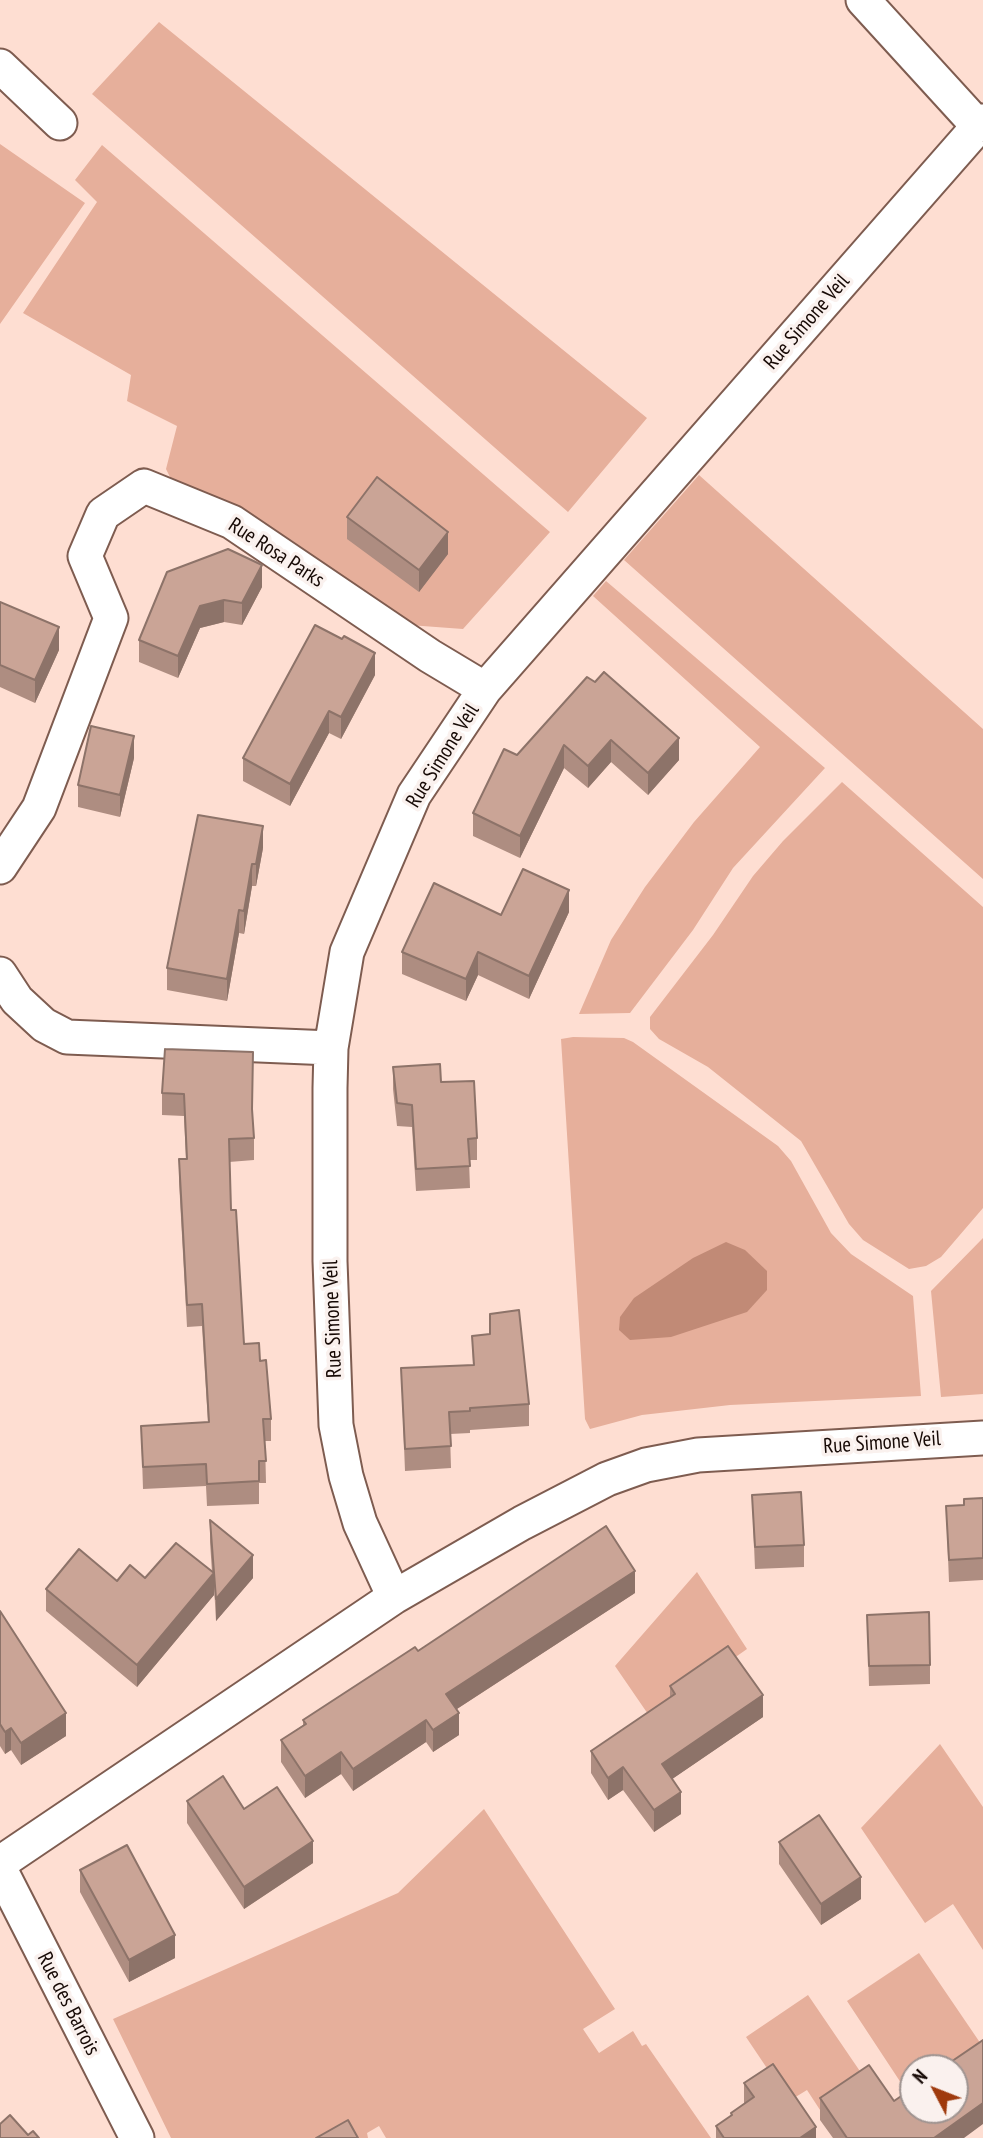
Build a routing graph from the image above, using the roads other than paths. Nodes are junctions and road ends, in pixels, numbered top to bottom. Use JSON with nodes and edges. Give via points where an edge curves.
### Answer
{"nodes":[{"id":1,"x":863,"y":0,"type":"edge"},
{"id":2,"x":0,"y":66,"type":"edge"},
{"id":3,"x":60,"y":124,"type":"dead end"},
{"id":4,"x":981,"y":124,"type":"edge"},
{"id":5,"x":485,"y":690,"type":"junction"},
{"id":6,"x":0,"y":867,"type":"edge"},
{"id":7,"x":0,"y":974,"type":"edge"},
{"id":8,"x":331,"y":1048,"type":"junction"},
{"id":9,"x":983,"y":1437,"type":"edge"},
{"id":10,"x":394,"y":1597,"type":"junction"},
{"id":11,"x":0,"y":1863,"type":"edge"},
{"id":12,"x":0,"y":1869,"type":"edge"},
{"id":13,"x":137,"y":2138,"type":"edge"}],
"edges":[{"from":1,"to":4,"type":"street"},
{"from":2,"to":3,"type":"street"},
{"from":4,"to":5,"type":"street","name":"Rue Simone Veil"},
{"from":5,"to":6,"type":"street","name":"Rue Rosa Parks","via":[[232,522],[144,486],[103,514],[85,556],[111,618],[39,808]]},
{"from":5,"to":8,"type":"street","name":"Rue Simone Veil","via":[[414,794],[347,952]]},
{"from":7,"to":8,"type":"street","via":[[17,1000],[44,1025],[67,1037]]},
{"from":8,"to":10,"type":"street","name":"Rue Simone Veil","via":[[330,1261],[336,1425],[360,1523]]},
{"from":9,"to":10,"type":"street","name":"Rue Simone Veil","via":[[698,1455],[646,1465],[607,1479],[522,1522]]},
{"from":10,"to":11,"type":"street","name":"Rue Simone Veil"},
{"from":12,"to":13,"type":"street","name":"Rue des Barrois"}]}
